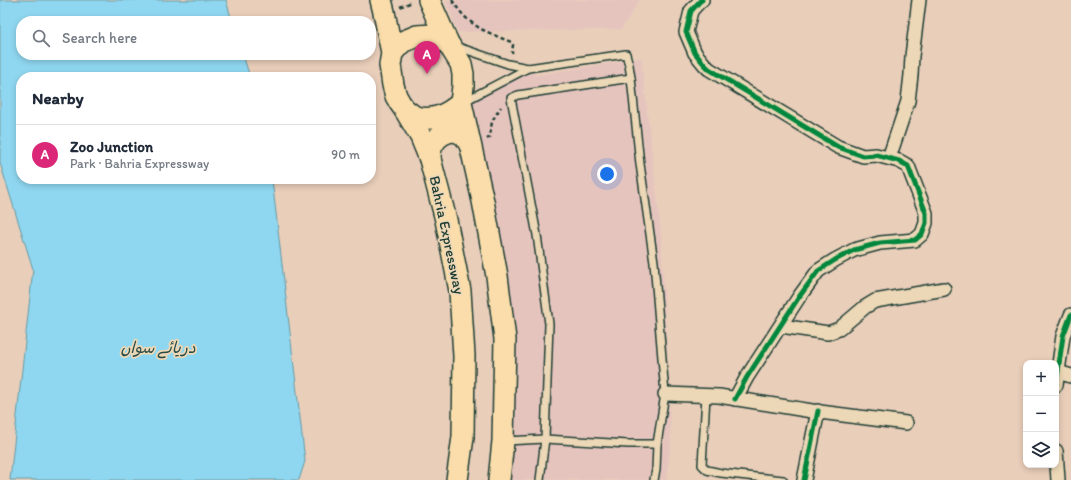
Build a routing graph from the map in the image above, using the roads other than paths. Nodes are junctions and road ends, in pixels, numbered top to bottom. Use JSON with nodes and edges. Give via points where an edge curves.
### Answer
{"nodes":[{"id":1,"x":381,"y":0,"type":"edge"},
{"id":2,"x":429,"y":0,"type":"edge"},
{"id":3,"x":702,"y":0,"type":"edge"},
{"id":4,"x":919,"y":0,"type":"edge"},
{"id":5,"x":448,"y":43,"type":"junction"},
{"id":6,"x":392,"y":53,"type":"junction"},
{"id":7,"x":528,"y":68,"type":"junction"},
{"id":8,"x":631,"y":78,"type":"junction"},
{"id":9,"x":461,"y":103,"type":"junction"},
{"id":10,"x":405,"y":110,"type":"junction"},
{"id":11,"x":470,"y":145,"type":"junction"},
{"id":12,"x":889,"y":158,"type":"junction"},
{"id":13,"x":430,"y":159,"type":"junction"},
{"id":14,"x":944,"y":289,"type":"dead end"},
{"id":15,"x":1071,"y":316,"type":"edge"},
{"id":16,"x":781,"y":326,"type":"junction"},
{"id":17,"x":1059,"y":365,"type":"edge"},
{"id":18,"x":1071,"y":376,"type":"edge"},
{"id":19,"x":1059,"y":379,"type":"edge"},
{"id":20,"x":665,"y":394,"type":"junction"},
{"id":21,"x":706,"y":396,"type":"junction"},
{"id":22,"x":735,"y":398,"type":"junction"},
{"id":23,"x":818,"y":411,"type":"junction"},
{"id":24,"x":906,"y":423,"type":"dead end"},
{"id":25,"x":545,"y":440,"type":"junction"},
{"id":26,"x":503,"y":441,"type":"junction"},
{"id":27,"x":657,"y":444,"type":"junction"},
{"id":28,"x":1057,"y":468,"type":"edge"},
{"id":29,"x":457,"y":480,"type":"edge"},
{"id":30,"x":499,"y":480,"type":"edge"},
{"id":31,"x":540,"y":480,"type":"edge"},
{"id":32,"x":654,"y":480,"type":"edge"},
{"id":33,"x":783,"y":480,"type":"edge"},
{"id":34,"x":804,"y":480,"type":"edge"},
{"id":35,"x":1058,"y":480,"type":"edge"}],
"edges":[{"from":1,"to":6,"type":"main road","name":"Bahria Expressway"},
{"from":2,"to":5,"type":"main road"},
{"from":3,"to":12,"type":"street","via":[[691,11],[686,32],[695,53],[709,69],[838,147],[863,156]]},
{"from":4,"to":12,"type":"street","via":[[908,101]]},
{"from":5,"to":6,"type":"main road","via":[[432,36],[417,36],[402,42]]},
{"from":5,"to":7,"type":"lane","via":[[508,64]]},
{"from":5,"to":9,"type":"main road","via":[[461,64]]},
{"from":6,"to":10,"type":"main road","name":"Bahria Expressway","via":[[390,65],[393,85],[396,96]]},
{"from":7,"to":8,"type":"lane","via":[[626,54]]},
{"from":7,"to":9,"type":"lane"},
{"from":8,"to":20,"type":"lane","via":[[654,262]]},
{"from":8,"to":25,"type":"lane","via":[[511,98],[537,235],[549,324]]},
{"from":9,"to":10,"type":"main road","via":[[440,117],[415,117]]},
{"from":9,"to":11,"type":"main road"},
{"from":10,"to":13,"type":"main road","name":"Bahria Expressway"},
{"from":11,"to":13,"type":"main road","via":[[464,135],[458,132],[445,133],[433,145]]},
{"from":11,"to":26,"type":"main road","via":[[498,276],[505,339]]},
{"from":12,"to":16,"type":"street","via":[[908,166],[926,213],[926,224],[922,234],[916,240],[880,243],[854,250],[818,271]]},
{"from":13,"to":29,"type":"main road","name":"Bahria Expressway","via":[[446,220],[460,291],[464,356],[463,437]]},
{"from":14,"to":16,"type":"street","via":[[875,301],[839,329],[828,333]]},
{"from":15,"to":17,"type":"street","via":[[1063,336]]},
{"from":16,"to":22,"type":"street"},
{"from":18,"to":19,"type":"street"},
{"from":20,"to":21,"type":"street"},
{"from":20,"to":27,"type":"lane"},
{"from":21,"to":22,"type":"street"},
{"from":21,"to":33,"type":"lane","via":[[702,465],[707,470],[721,473]]},
{"from":22,"to":23,"type":"street"},
{"from":23,"to":24,"type":"street"},
{"from":23,"to":34,"type":"street"},
{"from":25,"to":26,"type":"lane"},
{"from":25,"to":27,"type":"lane"},
{"from":25,"to":31,"type":"lane"},
{"from":26,"to":30,"type":"main road"},
{"from":27,"to":32,"type":"lane"},
{"from":28,"to":35,"type":"street"}]}
